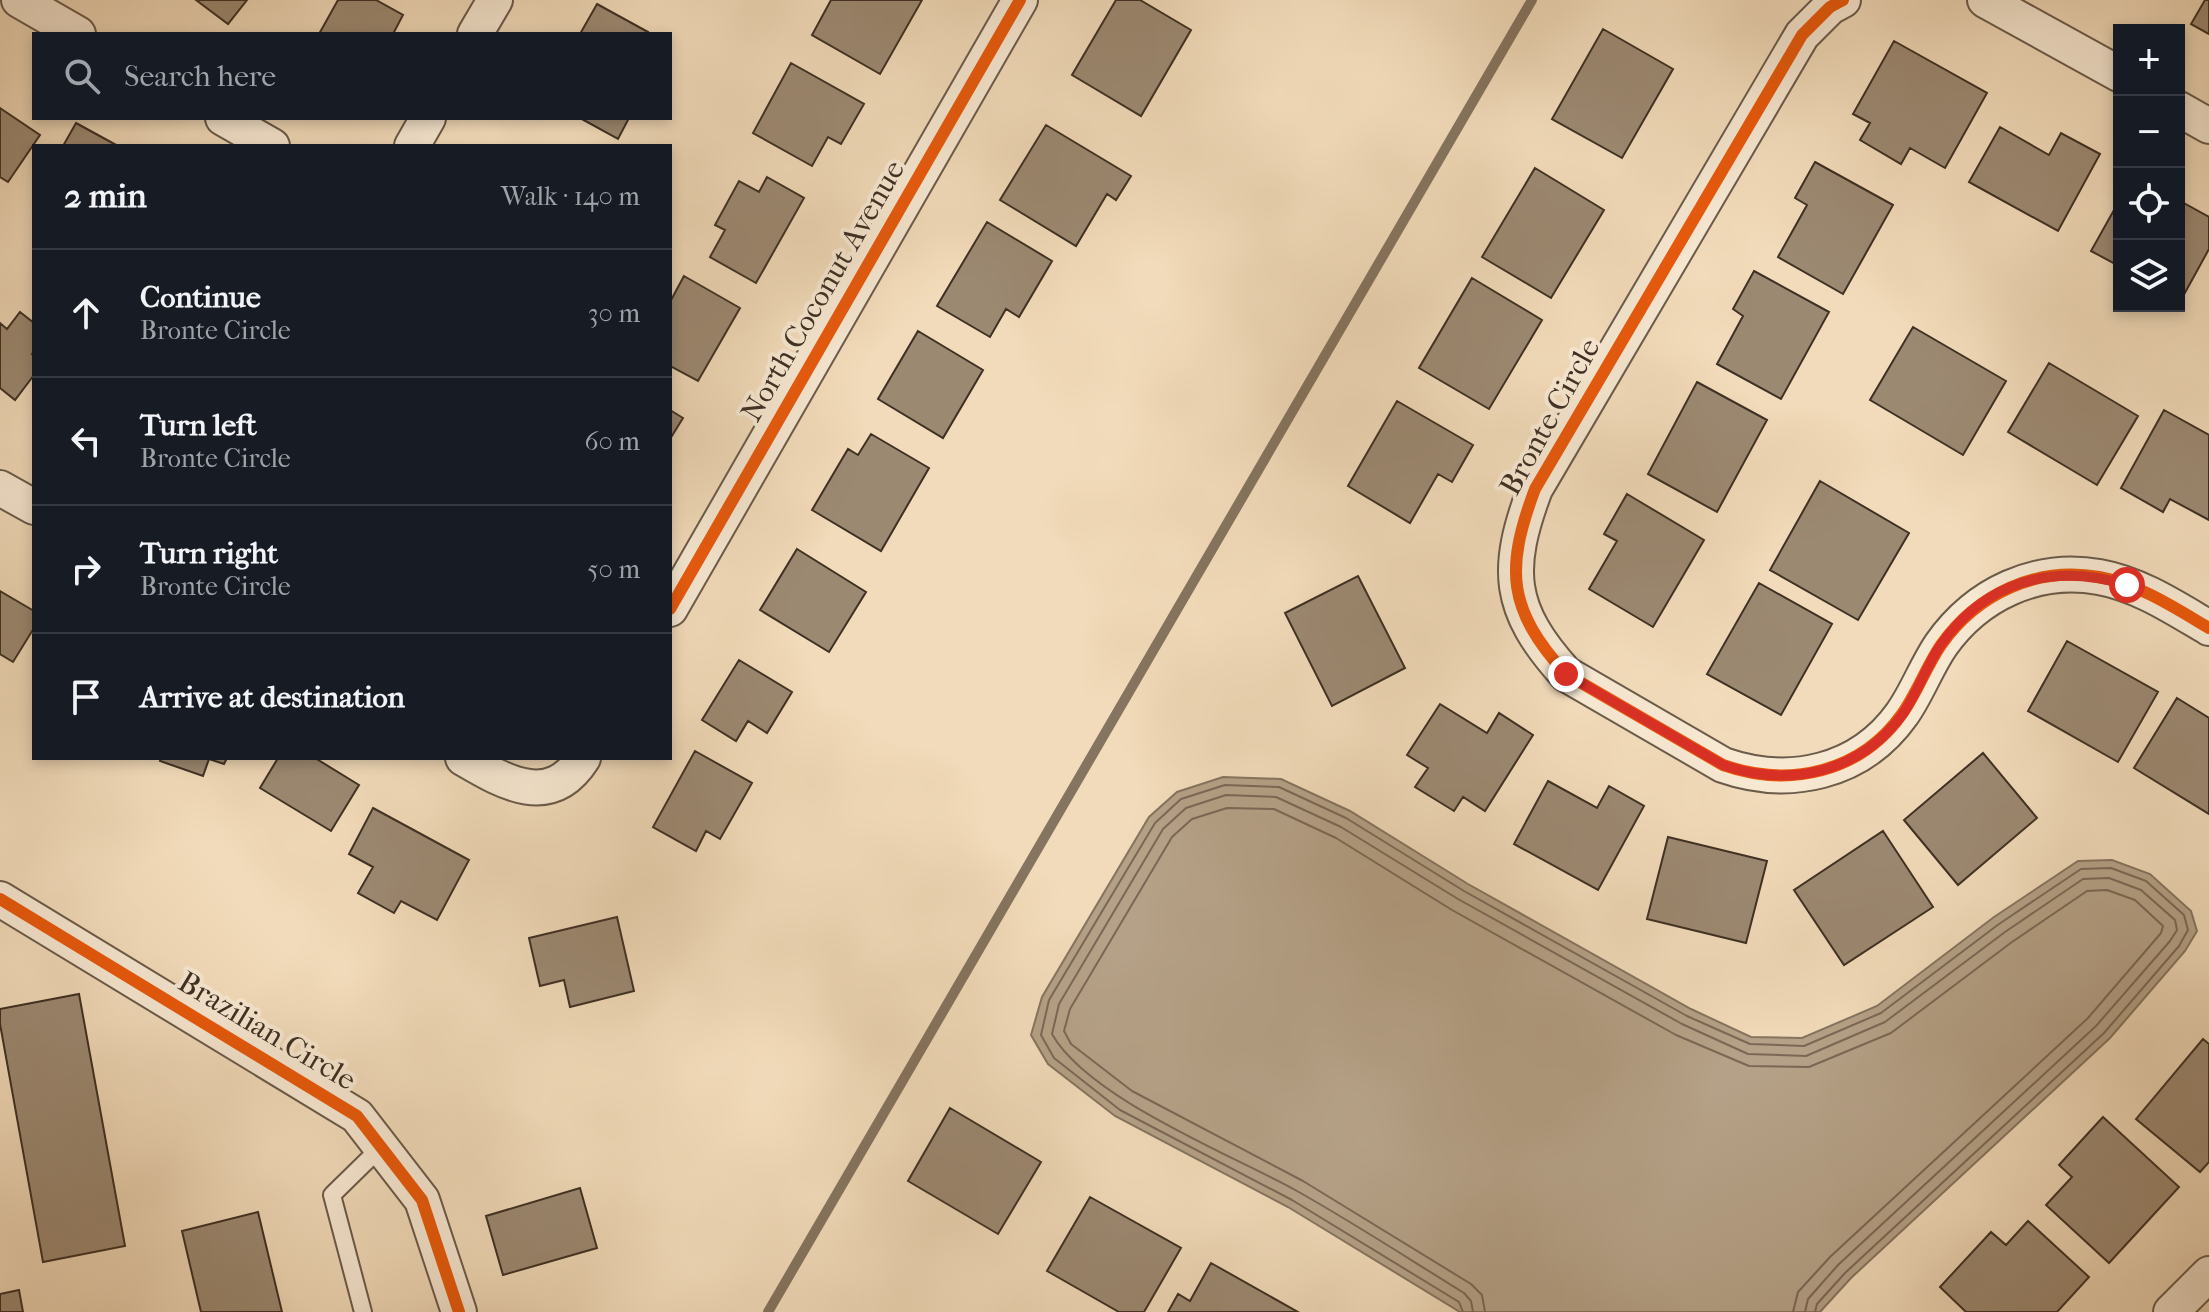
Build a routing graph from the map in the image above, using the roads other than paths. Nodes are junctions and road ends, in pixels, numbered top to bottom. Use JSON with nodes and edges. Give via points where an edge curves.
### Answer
{"nodes":[{"id":1,"x":19,"y":0,"type":"edge"},
{"id":2,"x":495,"y":0,"type":"edge"},
{"id":3,"x":1020,"y":0,"type":"edge"},
{"id":4,"x":1843,"y":0,"type":"edge"},
{"id":5,"x":1985,"y":0,"type":"edge"},
{"id":6,"x":75,"y":32,"type":"edge"},
{"id":7,"x":476,"y":32,"type":"edge"},
{"id":8,"x":2113,"y":71,"type":"edge"},
{"id":9,"x":2185,"y":112,"type":"edge"},
{"id":10,"x":226,"y":120,"type":"edge"},
{"id":11,"x":427,"y":120,"type":"edge"},
{"id":12,"x":2209,"y":126,"type":"edge"},
{"id":13,"x":268,"y":144,"type":"edge"},
{"id":14,"x":413,"y":144,"type":"edge"},
{"id":15,"x":0,"y":488,"type":"edge"},
{"id":16,"x":32,"y":506,"type":"edge"},
{"id":17,"x":672,"y":606,"type":"edge"},
{"id":18,"x":2209,"y":628,"type":"edge"},
{"id":19,"x":466,"y":760,"type":"edge"},
{"id":20,"x":582,"y":760,"type":"edge"},
{"id":21,"x":0,"y":899,"type":"edge"},
{"id":22,"x":381,"y":1147,"type":"junction"},
{"id":23,"x":2209,"y":1274,"type":"edge"},
{"id":24,"x":363,"y":1312,"type":"edge"},
{"id":25,"x":459,"y":1312,"type":"edge"},
{"id":26,"x":2171,"y":1312,"type":"edge"}],
"edges":[{"from":1,"to":6,"type":"street"},
{"from":2,"to":7,"type":"street"},
{"from":3,"to":17,"type":"street","name":"North Coconut Avenue"},
{"from":4,"to":18,"type":"street","name":"Bronte Circle","via":[[1802,35],[1535,489],[1516,549],[1516,582],[1534,632],[1566,674],[1723,765],[1787,778],[1849,761],[1879,741],[1902,714],[1941,645],[1994,594],[2020,583],[2050,575],[2101,577],[2157,598]]},
{"from":5,"to":8,"type":"street"},
{"from":9,"to":12,"type":"street"},
{"from":10,"to":13,"type":"street"},
{"from":11,"to":14,"type":"street"},
{"from":15,"to":16,"type":"street"},
{"from":19,"to":20,"type":"street","via":[[493,776],[538,788],[555,784]]},
{"from":21,"to":22,"type":"street","name":"Brazilian Circle","via":[[357,1116]]},
{"from":22,"to":24,"type":"lane","via":[[332,1195]]},
{"from":22,"to":25,"type":"street","name":"Brazilian Circle","via":[[422,1200]]},
{"from":23,"to":26,"type":"street"}]}
